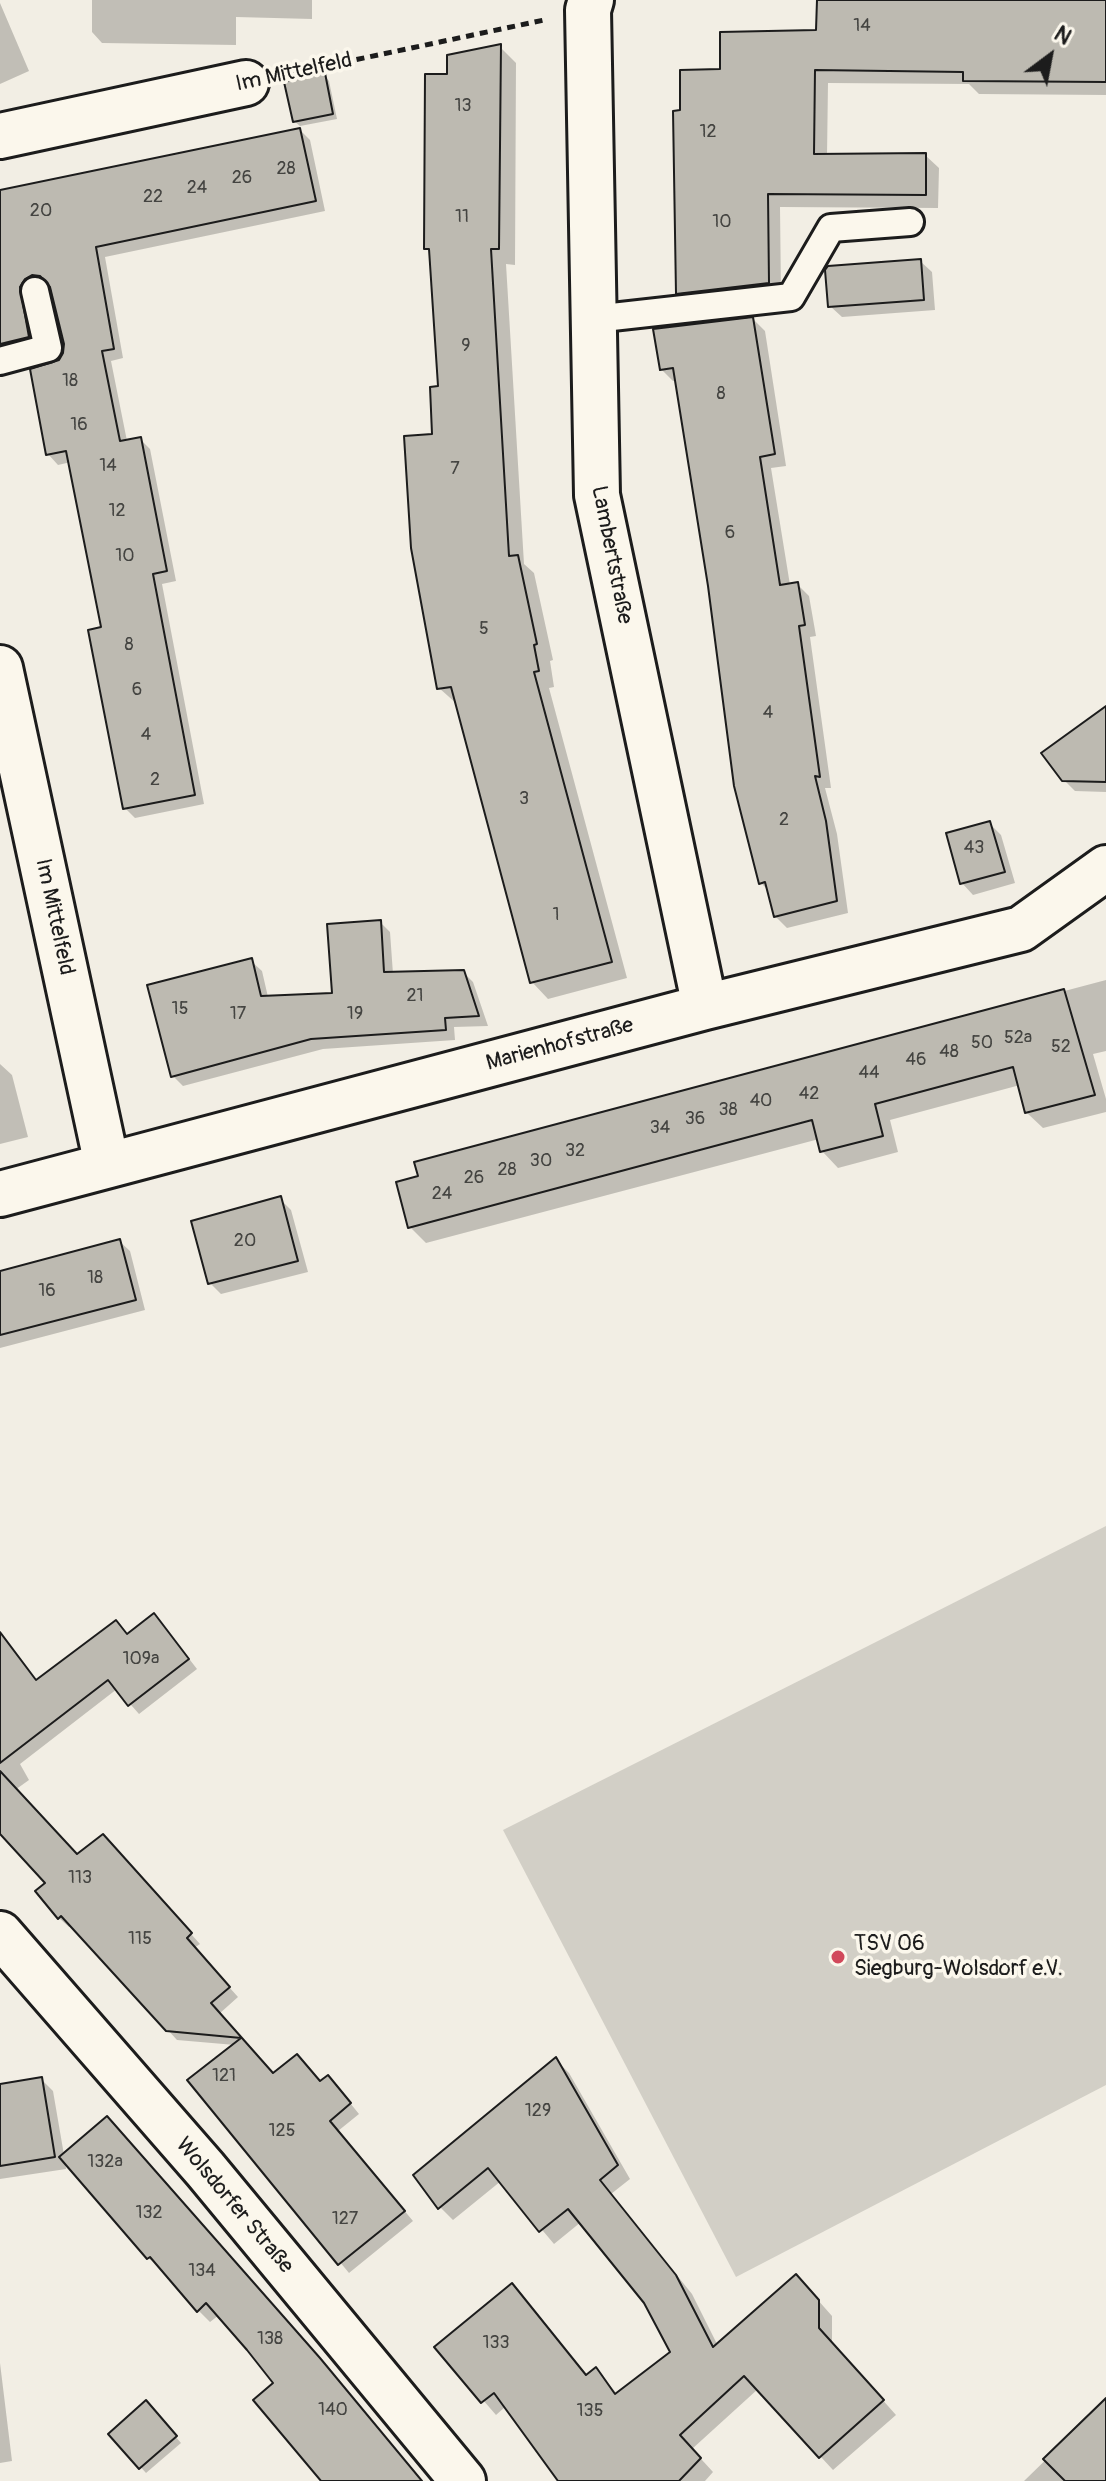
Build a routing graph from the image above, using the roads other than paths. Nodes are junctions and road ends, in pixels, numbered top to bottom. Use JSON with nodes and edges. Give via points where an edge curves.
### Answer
{"nodes":[{"id":1,"x":590,"y":5,"type":"edge"},
{"id":2,"x":246,"y":83,"type":"road end"},
{"id":3,"x":0,"y":136,"type":"edge"},
{"id":4,"x":910,"y":222,"type":"dead end"},
{"id":5,"x":35,"y":291,"type":"dead end"},
{"id":6,"x":594,"y":319,"type":"junction"},
{"id":7,"x":0,"y":361,"type":"edge"},
{"id":8,"x":0,"y":668,"type":"edge"},
{"id":9,"x":1106,"y":868,"type":"edge"},
{"id":10,"x":705,"y":1007,"type":"junction"},
{"id":11,"x":107,"y":1165,"type":"junction"},
{"id":12,"x":0,"y":1194,"type":"edge"},
{"id":13,"x":0,"y":1934,"type":"edge"},
{"id":14,"x":463,"y":2481,"type":"edge"}],
"edges":[{"from":1,"to":6,"type":"street","name":"Lambertstraße"},
{"from":2,"to":3,"type":"street","name":"Im Mittelfeld"},
{"from":4,"to":6,"type":"lane","via":[[831,228],[791,297]]},
{"from":5,"to":7,"type":"lane","via":[[48,348]]},
{"from":6,"to":10,"type":"street","name":"Lambertstraße","via":[[597,495]]},
{"from":8,"to":11,"type":"street","name":"Im Mittelfeld"},
{"from":9,"to":10,"type":"street","name":"Marienhofstraße","via":[[1021,929]]},
{"from":10,"to":11,"type":"street","name":"Marienhofstraße"},
{"from":11,"to":12,"type":"street","name":"Marienhofstraße"},
{"from":13,"to":14,"type":"street","name":"Wolsdorfer Straße","via":[[205,2169]]}]}
